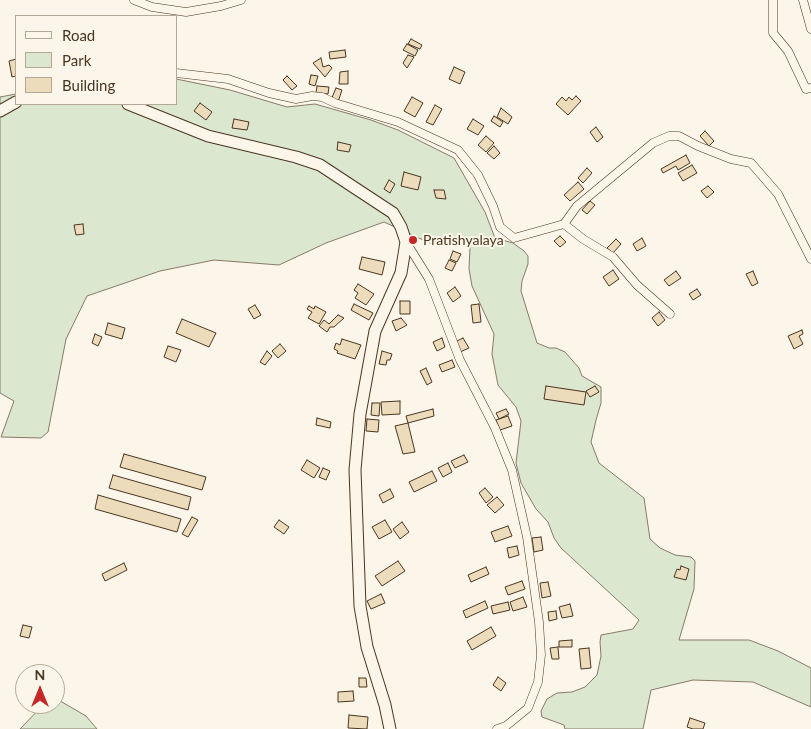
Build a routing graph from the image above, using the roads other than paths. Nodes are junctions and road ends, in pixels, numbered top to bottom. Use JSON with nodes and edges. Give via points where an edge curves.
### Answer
{"nodes":[{"id":1,"x":134,"y":0,"type":"edge"},
{"id":2,"x":242,"y":0,"type":"edge"},
{"id":3,"x":773,"y":0,"type":"edge"},
{"id":4,"x":803,"y":0,"type":"edge"},
{"id":5,"x":811,"y":29,"type":"edge"},
{"id":6,"x":178,"y":73,"type":"edge"},
{"id":7,"x":811,"y":88,"type":"edge"},
{"id":8,"x":15,"y":103,"type":"edge"},
{"id":9,"x":130,"y":105,"type":"edge"},
{"id":10,"x":0,"y":111,"type":"edge"},
{"id":11,"x":564,"y":224,"type":"junction"},
{"id":12,"x":406,"y":242,"type":"junction"},
{"id":13,"x":811,"y":259,"type":"edge"},
{"id":14,"x":670,"y":314,"type":"dead end"},
{"id":15,"x":390,"y":729,"type":"edge"},
{"id":16,"x":497,"y":729,"type":"edge"}],
"edges":[{"from":1,"to":2,"type":"street","via":[[152,7],[186,12]]},
{"from":3,"to":7,"type":"street","via":[[773,33],[788,51],[806,88]]},
{"from":4,"to":5,"type":"street"},
{"from":6,"to":11,"type":"street","via":[[228,80],[296,99],[322,97],[398,122],[458,150],[478,175],[500,227],[514,238]]},
{"from":8,"to":10,"type":"main road"},
{"from":9,"to":12,"type":"main road","via":[[208,136],[320,165],[393,214]]},
{"from":11,"to":13,"type":"street","via":[[577,206],[653,143],[669,136],[679,136],[731,159],[751,163],[778,194]]},
{"from":11,"to":14,"type":"street","via":[[613,258]]},
{"from":12,"to":15,"type":"main road","via":[[401,273],[375,331],[354,470],[360,606],[367,647],[386,705]]},
{"from":12,"to":16,"type":"street","via":[[428,279],[460,360],[495,428],[512,470],[527,538],[539,622],[541,655],[538,682],[528,708],[506,726]]}]}
